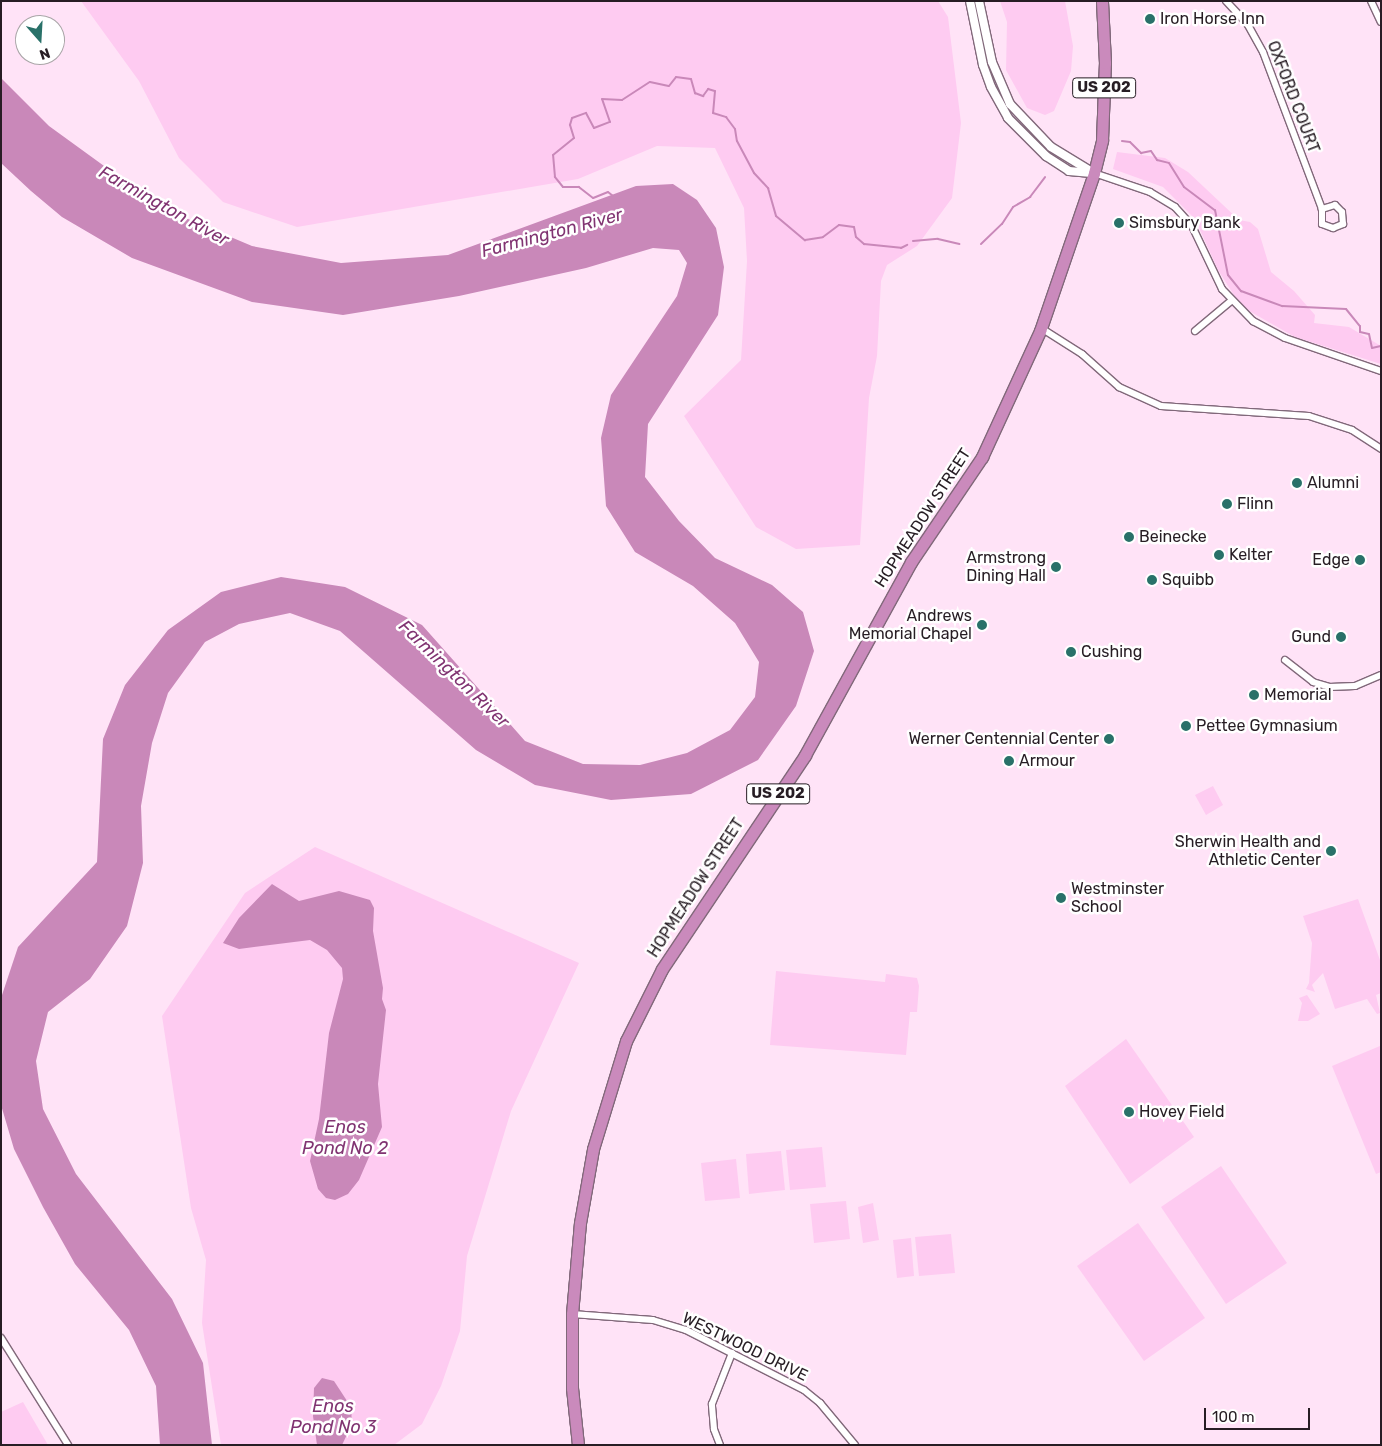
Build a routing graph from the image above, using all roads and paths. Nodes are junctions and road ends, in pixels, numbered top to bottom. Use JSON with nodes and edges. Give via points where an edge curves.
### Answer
{"nodes":[{"id":1,"x":970,"y":1,"type":"edge"},
{"id":2,"x":979,"y":1,"type":"edge"},
{"id":3,"x":1102,"y":1,"type":"edge"},
{"id":4,"x":1226,"y":1,"type":"edge"},
{"id":5,"x":1371,"y":1,"type":"edge"},
{"id":6,"x":1381,"y":22,"type":"edge"},
{"id":7,"x":1094,"y":173,"type":"junction"},
{"id":8,"x":1322,"y":209,"type":"dead end"},
{"id":9,"x":1231,"y":301,"type":"junction"},
{"id":10,"x":1041,"y":328,"type":"junction"},
{"id":11,"x":1195,"y":331,"type":"dead end"},
{"id":12,"x":1381,"y":371,"type":"edge"},
{"id":13,"x":1381,"y":449,"type":"edge"},
{"id":14,"x":1285,"y":660,"type":"dead end"},
{"id":15,"x":1381,"y":675,"type":"edge"},
{"id":16,"x":572,"y":1314,"type":"junction"},
{"id":17,"x":1,"y":1338,"type":"edge"},
{"id":18,"x":732,"y":1353,"type":"junction"},
{"id":19,"x":68,"y":1445,"type":"edge"},
{"id":20,"x":578,"y":1445,"type":"edge"},
{"id":21,"x":720,"y":1445,"type":"edge"},
{"id":22,"x":855,"y":1445,"type":"edge"}],
"edges":[{"from":1,"to":7,"type":"street","via":[[991,87],[1008,118],[1046,156],[1069,171]]},
{"from":2,"to":7,"type":"street","via":[[992,62],[1010,104],[1052,147]]},
{"from":3,"to":7,"type":"highway","name":"HOPMEADOW STREET","number":"US 202","via":[[1105,63],[1102,140]]},
{"from":4,"to":8,"type":"street","name":"OXFORD COURT","via":[[1248,26],[1263,52]]},
{"from":5,"to":6,"type":"street"},
{"from":7,"to":9,"type":"street","via":[[1150,192],[1175,207],[1192,226]]},
{"from":7,"to":10,"type":"highway","name":"HOPMEADOW STREET","number":"US 202"},
{"from":9,"to":11,"type":"street"},
{"from":9,"to":12,"type":"street","via":[[1271,332]]},
{"from":10,"to":13,"type":"street","via":[[1082,354],[1118,387],[1138,398],[1167,408],[1309,416],[1352,430]]},
{"from":10,"to":16,"type":"highway","name":"HOPMEADOW STREET","number":"US 202","via":[[982,457],[911,562],[805,754],[662,969],[626,1041],[593,1149],[580,1224]]},
{"from":14,"to":15,"type":"street","via":[[1313,682],[1329,687],[1355,686]]},
{"from":16,"to":18,"type":"street","name":"WESTWOOD DRIVE","via":[[653,1320],[686,1330]]},
{"from":16,"to":20,"type":"highway","name":"HOPMEADOW STREET","number":"US 202","via":[[572,1388]]},
{"from":17,"to":19,"type":"street"},
{"from":18,"to":21,"type":"street","via":[[712,1404],[714,1429]]},
{"from":18,"to":22,"type":"street","name":"WESTWOOD DRIVE","via":[[804,1390],[820,1403]]}]}
